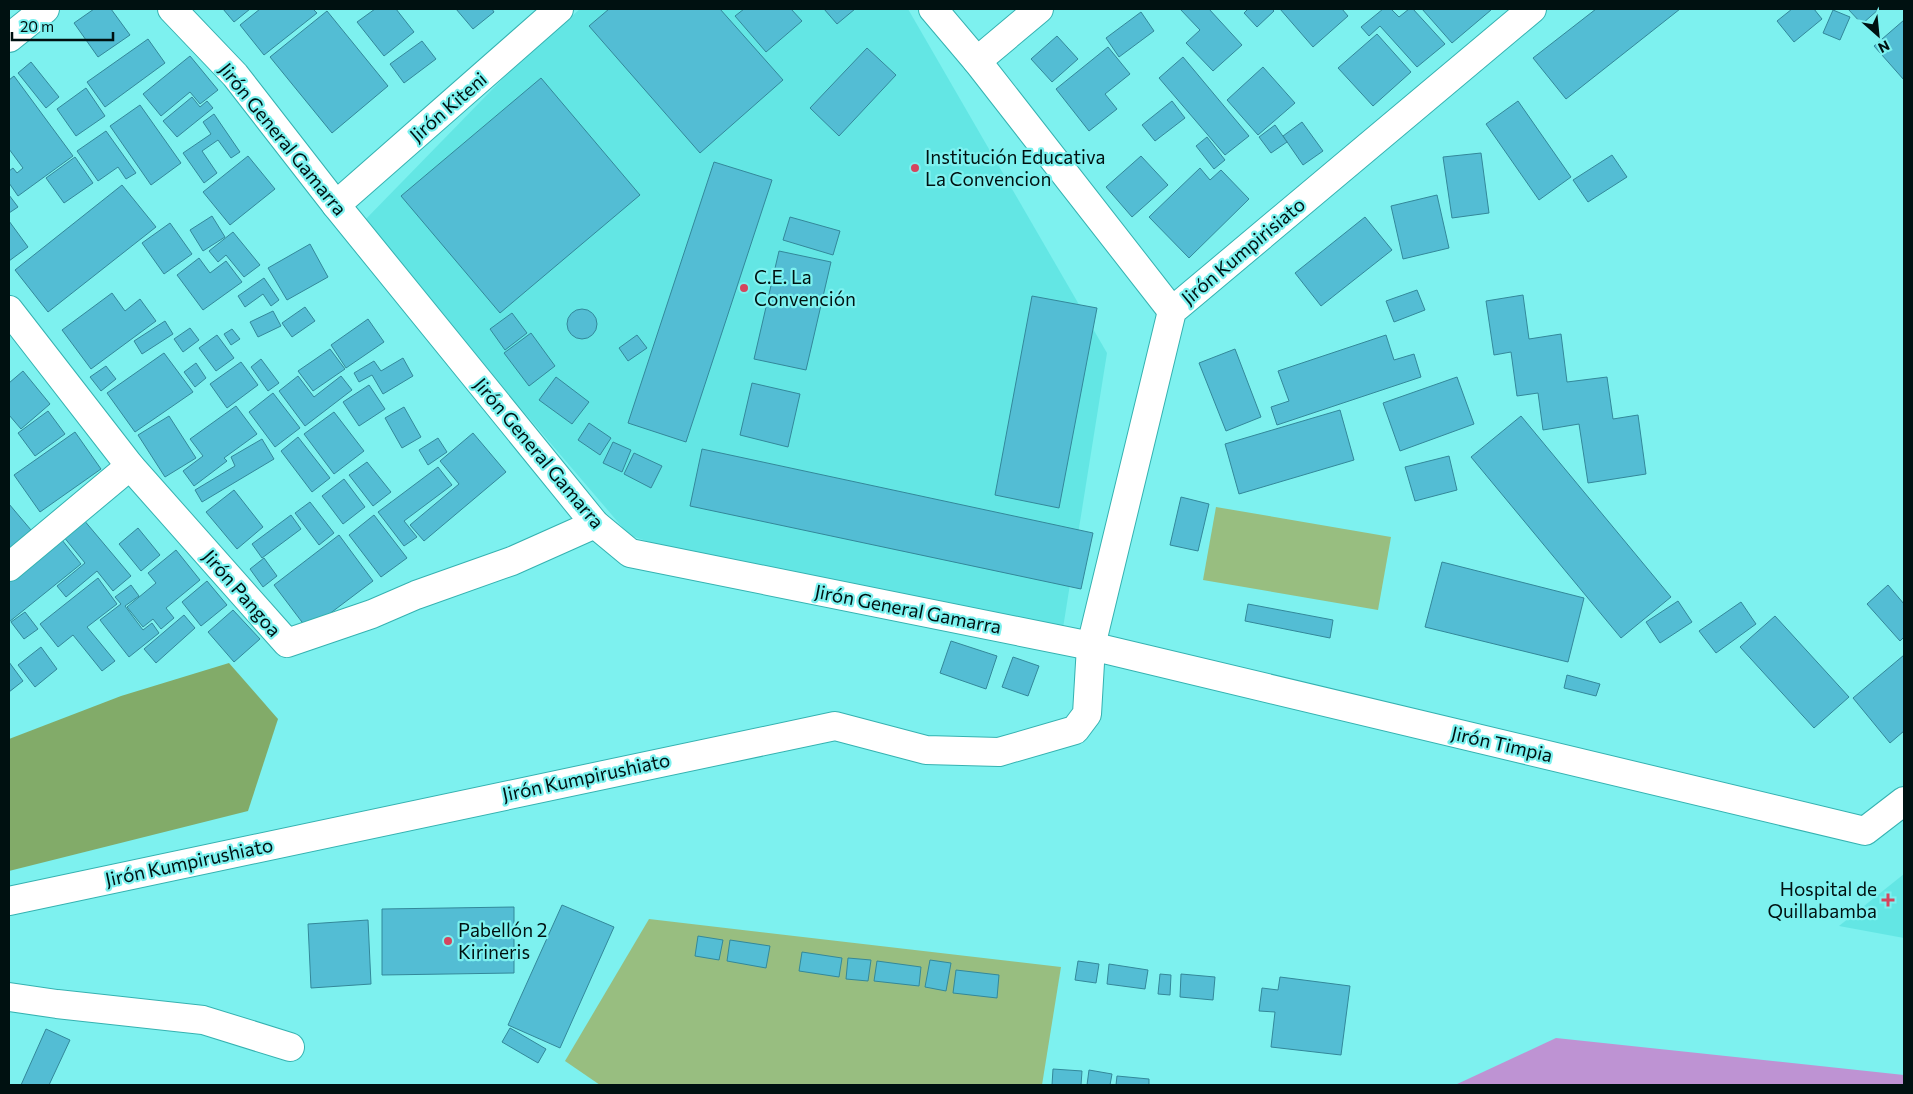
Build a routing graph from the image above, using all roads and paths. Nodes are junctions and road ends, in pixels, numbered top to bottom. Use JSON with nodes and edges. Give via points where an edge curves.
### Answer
{"nodes":[{"id":1,"x":44,"y":9,"type":"edge"},
{"id":2,"x":172,"y":9,"type":"edge"},
{"id":3,"x":559,"y":9,"type":"edge"},
{"id":4,"x":933,"y":9,"type":"edge"},
{"id":5,"x":1039,"y":9,"type":"edge"},
{"id":6,"x":1532,"y":9,"type":"edge"},
{"id":7,"x":9,"y":38,"type":"edge"},
{"id":8,"x":977,"y":61,"type":"junction"},
{"id":9,"x":336,"y":204,"type":"junction"},
{"id":10,"x":1172,"y":311,"type":"junction"},
{"id":11,"x":11,"y":318,"type":"edge"},
{"id":12,"x":130,"y":466,"type":"junction"},
{"id":13,"x":595,"y":524,"type":"junction"},
{"id":14,"x":9,"y":567,"type":"edge"},
{"id":15,"x":1091,"y":646,"type":"junction"},
{"id":16,"x":1904,"y":801,"type":"edge"},
{"id":17,"x":9,"y":900,"type":"edge"},
{"id":18,"x":9,"y":997,"type":"edge"},
{"id":19,"x":290,"y":1047,"type":"dead end"}],
"edges":[{"from":1,"to":7,"type":"street"},
{"from":2,"to":9,"type":"street","name":"Jirón General Gamarra","via":[[235,75]]},
{"from":3,"to":9,"type":"street","name":"Jirón Kiteni"},
{"from":4,"to":8,"type":"street"},
{"from":5,"to":8,"type":"street"},
{"from":6,"to":10,"type":"street","name":"Jirón Kumpirisiato"},
{"from":8,"to":10,"type":"street"},
{"from":9,"to":13,"type":"street","name":"Jirón General Gamarra"},
{"from":10,"to":15,"type":"street","name":"Jirón Kumpirisiato"},
{"from":11,"to":12,"type":"street","name":"Jirón Pangoa"},
{"from":12,"to":13,"type":"street","name":"Jirón Pangoa","via":[[286,643],[512,561]]},
{"from":12,"to":14,"type":"street"},
{"from":13,"to":15,"type":"street","name":"Jirón General Gamarra","via":[[630,553]]},
{"from":15,"to":16,"type":"street","name":"Jirón Timpia","via":[[1865,831]]},
{"from":15,"to":17,"type":"street","name":"Jirón Kumpirushiato","via":[[1087,714],[1075,730],[999,752],[926,750],[835,726]]},
{"from":18,"to":19,"type":"street","via":[[203,1020]]}]}
